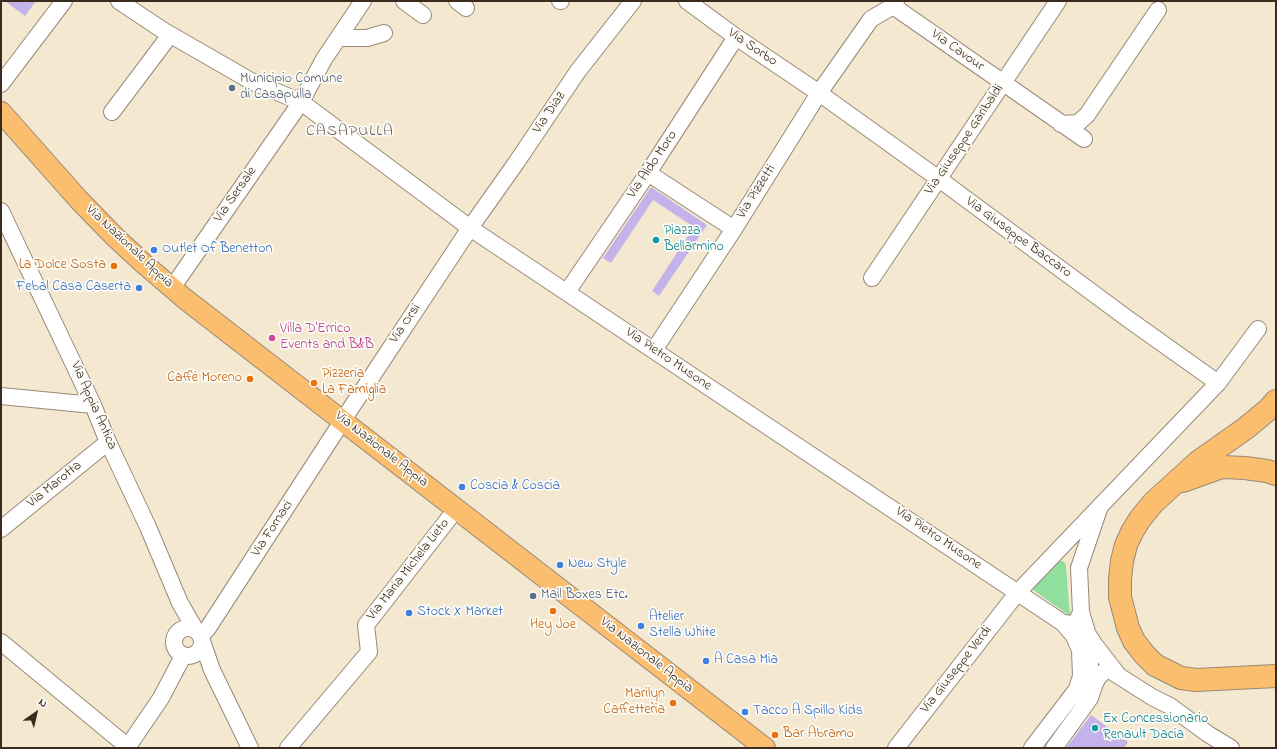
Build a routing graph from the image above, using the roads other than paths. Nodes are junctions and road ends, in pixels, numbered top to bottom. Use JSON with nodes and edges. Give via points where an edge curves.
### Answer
{"nodes":[{"id":1,"x":64,"y":1,"type":"edge"},
{"id":2,"x":119,"y":1,"type":"edge"},
{"id":3,"x":363,"y":1,"type":"edge"},
{"id":4,"x":404,"y":1,"type":"edge"},
{"id":5,"x":633,"y":1,"type":"edge"},
{"id":6,"x":687,"y":1,"type":"edge"},
{"id":7,"x":1058,"y":1,"type":"edge"},
{"id":8,"x":895,"y":4,"type":"edge"},
{"id":9,"x":1158,"y":10,"type":"dead end"},
{"id":10,"x":423,"y":15,"type":"dead end"},
{"id":11,"x":384,"y":33,"type":"dead end"},
{"id":12,"x":170,"y":35,"type":"junction"},
{"id":13,"x":736,"y":37,"type":"junction"},
{"id":14,"x":338,"y":38,"type":"junction"},
{"id":15,"x":315,"y":76,"type":"junction"},
{"id":16,"x":1003,"y":83,"type":"junction"},
{"id":17,"x":1,"y":84,"type":"edge"},
{"id":18,"x":819,"y":93,"type":"junction"},
{"id":19,"x":300,"y":102,"type":"junction"},
{"id":20,"x":1,"y":112,"type":"edge"},
{"id":21,"x":112,"y":112,"type":"dead end"},
{"id":22,"x":324,"y":120,"type":"junction"},
{"id":23,"x":286,"y":122,"type":"junction"},
{"id":24,"x":1061,"y":124,"type":"junction"},
{"id":25,"x":1084,"y":139,"type":"dead end"},
{"id":26,"x":648,"y":173,"type":"junction"},
{"id":27,"x":938,"y":179,"type":"junction"},
{"id":28,"x":1,"y":211,"type":"edge"},
{"id":29,"x":470,"y":228,"type":"junction"},
{"id":30,"x":734,"y":229,"type":"junction"},
{"id":31,"x":872,"y":278,"type":"dead end"},
{"id":32,"x":172,"y":288,"type":"junction"},
{"id":33,"x":567,"y":292,"type":"junction"},
{"id":34,"x":1258,"y":329,"type":"dead end"},
{"id":35,"x":654,"y":350,"type":"junction"},
{"id":36,"x":1218,"y":383,"type":"junction"},
{"id":37,"x":8,"y":396,"type":"edge"},
{"id":38,"x":1276,"y":401,"type":"edge"},
{"id":39,"x":93,"y":405,"type":"junction"},
{"id":40,"x":1,"y":407,"type":"edge"},
{"id":41,"x":343,"y":420,"type":"junction"},
{"id":42,"x":108,"y":442,"type":"junction"},
{"id":43,"x":1276,"y":474,"type":"edge"},
{"id":44,"x":1174,"y":484,"type":"junction"},
{"id":45,"x":1100,"y":506,"type":"junction"},
{"id":46,"x":457,"y":508,"type":"junction"},
{"id":47,"x":1,"y":528,"type":"edge"},
{"id":48,"x":1060,"y":548,"type":"junction"},
{"id":49,"x":1079,"y":568,"type":"junction"},
{"id":50,"x":1018,"y":592,"type":"junction"},
{"id":51,"x":1081,"y":612,"type":"junction"},
{"id":52,"x":1063,"y":623,"type":"junction"},
{"id":53,"x":1087,"y":632,"type":"junction"},
{"id":54,"x":193,"y":641,"type":"junction"},
{"id":55,"x":1,"y":642,"type":"edge"},
{"id":56,"x":1118,"y":675,"type":"junction"},
{"id":57,"x":1276,"y":676,"type":"edge"},
{"id":58,"x":1090,"y":677,"type":"junction"},
{"id":59,"x":127,"y":747,"type":"edge"},
{"id":60,"x":250,"y":748,"type":"edge"},
{"id":61,"x":288,"y":748,"type":"edge"},
{"id":62,"x":765,"y":748,"type":"edge"},
{"id":63,"x":896,"y":748,"type":"edge"},
{"id":64,"x":1032,"y":748,"type":"edge"},
{"id":65,"x":1054,"y":748,"type":"edge"},
{"id":66,"x":1231,"y":748,"type":"edge"}],
"edges":[{"from":1,"to":17,"type":"street"},
{"from":2,"to":12,"type":"street","name":"Via Pietro Musone"},
{"from":3,"to":14,"type":"street","name":"Via Sersale"},
{"from":4,"to":10,"type":"street"},
{"from":5,"to":29,"type":"street","name":"Via Diaz","via":[[578,71]]},
{"from":6,"to":13,"type":"street","name":"Via Sorbo"},
{"from":7,"to":16,"type":"street","name":"Via Giuseppe Garibaldi"},
{"from":8,"to":16,"type":"street","name":"Via Cavour"},
{"from":8,"to":18,"type":"street","name":"Via Pizzetti","via":[[871,19]]},
{"from":9,"to":24,"type":"street","via":[[1086,115],[1078,123]]},
{"from":11,"to":14,"type":"street","via":[[367,38]]},
{"from":12,"to":19,"type":"street","name":"Via Pietro Musone","via":[[251,82]]},
{"from":12,"to":21,"type":"street"},
{"from":13,"to":18,"type":"street","name":"Via Sorbo"},
{"from":13,"to":26,"type":"street","name":"Via Aldo Moro"},
{"from":14,"to":15,"type":"street","name":"Via Sersale"},
{"from":15,"to":19,"type":"street","name":"Via Sersale"},
{"from":15,"to":22,"type":"street","via":[[317,106]]},
{"from":16,"to":24,"type":"street","name":"Via Cavour"},
{"from":16,"to":27,"type":"street","name":"Via Giuseppe Garibaldi"},
{"from":18,"to":27,"type":"street","name":"Via Giuseppe Baccaro"},
{"from":18,"to":30,"type":"street","name":"Via Pizzetti"},
{"from":19,"to":22,"type":"street","name":"Via Pietro Musone"},
{"from":19,"to":23,"type":"street","name":"Via Sersale"},
{"from":20,"to":32,"type":"main road","name":"Via Nazionale Appia","via":[[79,200],[115,237]]},
{"from":22,"to":23,"type":"street","name":"Via Pietro Musone","via":[[302,116]]},
{"from":22,"to":29,"type":"street","name":"Via Pietro Musone"},
{"from":23,"to":32,"type":"street","name":"Via Sersale"},
{"from":24,"to":25,"type":"street","name":"Via Cavour"},
{"from":26,"to":30,"type":"street"},
{"from":26,"to":33,"type":"street","name":"Via Aldo Moro"},
{"from":27,"to":31,"type":"street","name":"Via Giuseppe Garibaldi"},
{"from":27,"to":36,"type":"street","name":"Via Giuseppe Baccaro"},
{"from":28,"to":39,"type":"street","name":"Via Appia Antica"},
{"from":29,"to":33,"type":"street","name":"Via Pietro Musone"},
{"from":29,"to":41,"type":"street","name":"Via Orsi"},
{"from":30,"to":35,"type":"street","name":"Via Pizzetti"},
{"from":32,"to":41,"type":"main road","name":"Via Nazionale Appia"},
{"from":33,"to":35,"type":"street","name":"Via Pietro Musone"},
{"from":34,"to":36,"type":"street"},
{"from":35,"to":50,"type":"street","name":"Via Pietro Musone"},
{"from":36,"to":45,"type":"street"},
{"from":37,"to":39,"type":"street"},
{"from":37,"to":40,"type":"street"},
{"from":38,"to":44,"type":"highway","via":[[1246,428],[1198,462]]},
{"from":39,"to":42,"type":"street","name":"Via Appia Antica"},
{"from":41,"to":46,"type":"main road","name":"Via Nazionale Appia"},
{"from":41,"to":54,"type":"street","name":"Via Fornaci","via":[[208,628]]},
{"from":42,"to":47,"type":"street","name":"Via Marotta"},
{"from":42,"to":54,"type":"street","name":"Via Appia Antica","via":[[148,527]]},
{"from":43,"to":44,"type":"highway","via":[[1222,467]]},
{"from":44,"to":57,"type":"highway","via":[[1140,519],[1129,538],[1122,561],[1120,598],[1134,641],[1155,665],[1181,678],[1218,680]]},
{"from":45,"to":48,"type":"street"},
{"from":45,"to":49,"type":"street"},
{"from":46,"to":61,"type":"street","name":"Via Maria Michela Lieto","via":[[366,625],[368,652]]},
{"from":46,"to":62,"type":"main road","name":"Via Nazionale Appia"},
{"from":48,"to":49,"type":"street","via":[[1072,556]]},
{"from":48,"to":50,"type":"street"},
{"from":49,"to":51,"type":"street"},
{"from":50,"to":52,"type":"street","name":"Via Pietro Musone"},
{"from":50,"to":63,"type":"street","name":"Via Giuseppe Verdi"},
{"from":51,"to":52,"type":"street","via":[[1077,621],[1072,624]]},
{"from":51,"to":53,"type":"street"},
{"from":52,"to":58,"type":"street","name":"Via Pietro Musone","via":[[1074,636]]},
{"from":53,"to":56,"type":"street"},
{"from":53,"to":58,"type":"street"},
{"from":54,"to":59,"type":"street","name":"Via Fornaci","via":[[161,698]]},
{"from":54,"to":60,"type":"street","name":"Via Appia Antica","via":[[212,670]]},
{"from":55,"to":59,"type":"street"},
{"from":56,"to":58,"type":"street","via":[[1105,671]]},
{"from":56,"to":66,"type":"street","via":[[1170,706]]},
{"from":58,"to":64,"type":"street","via":[[1077,689]]},
{"from":58,"to":65,"type":"street","via":[[1090,698]]}]}
